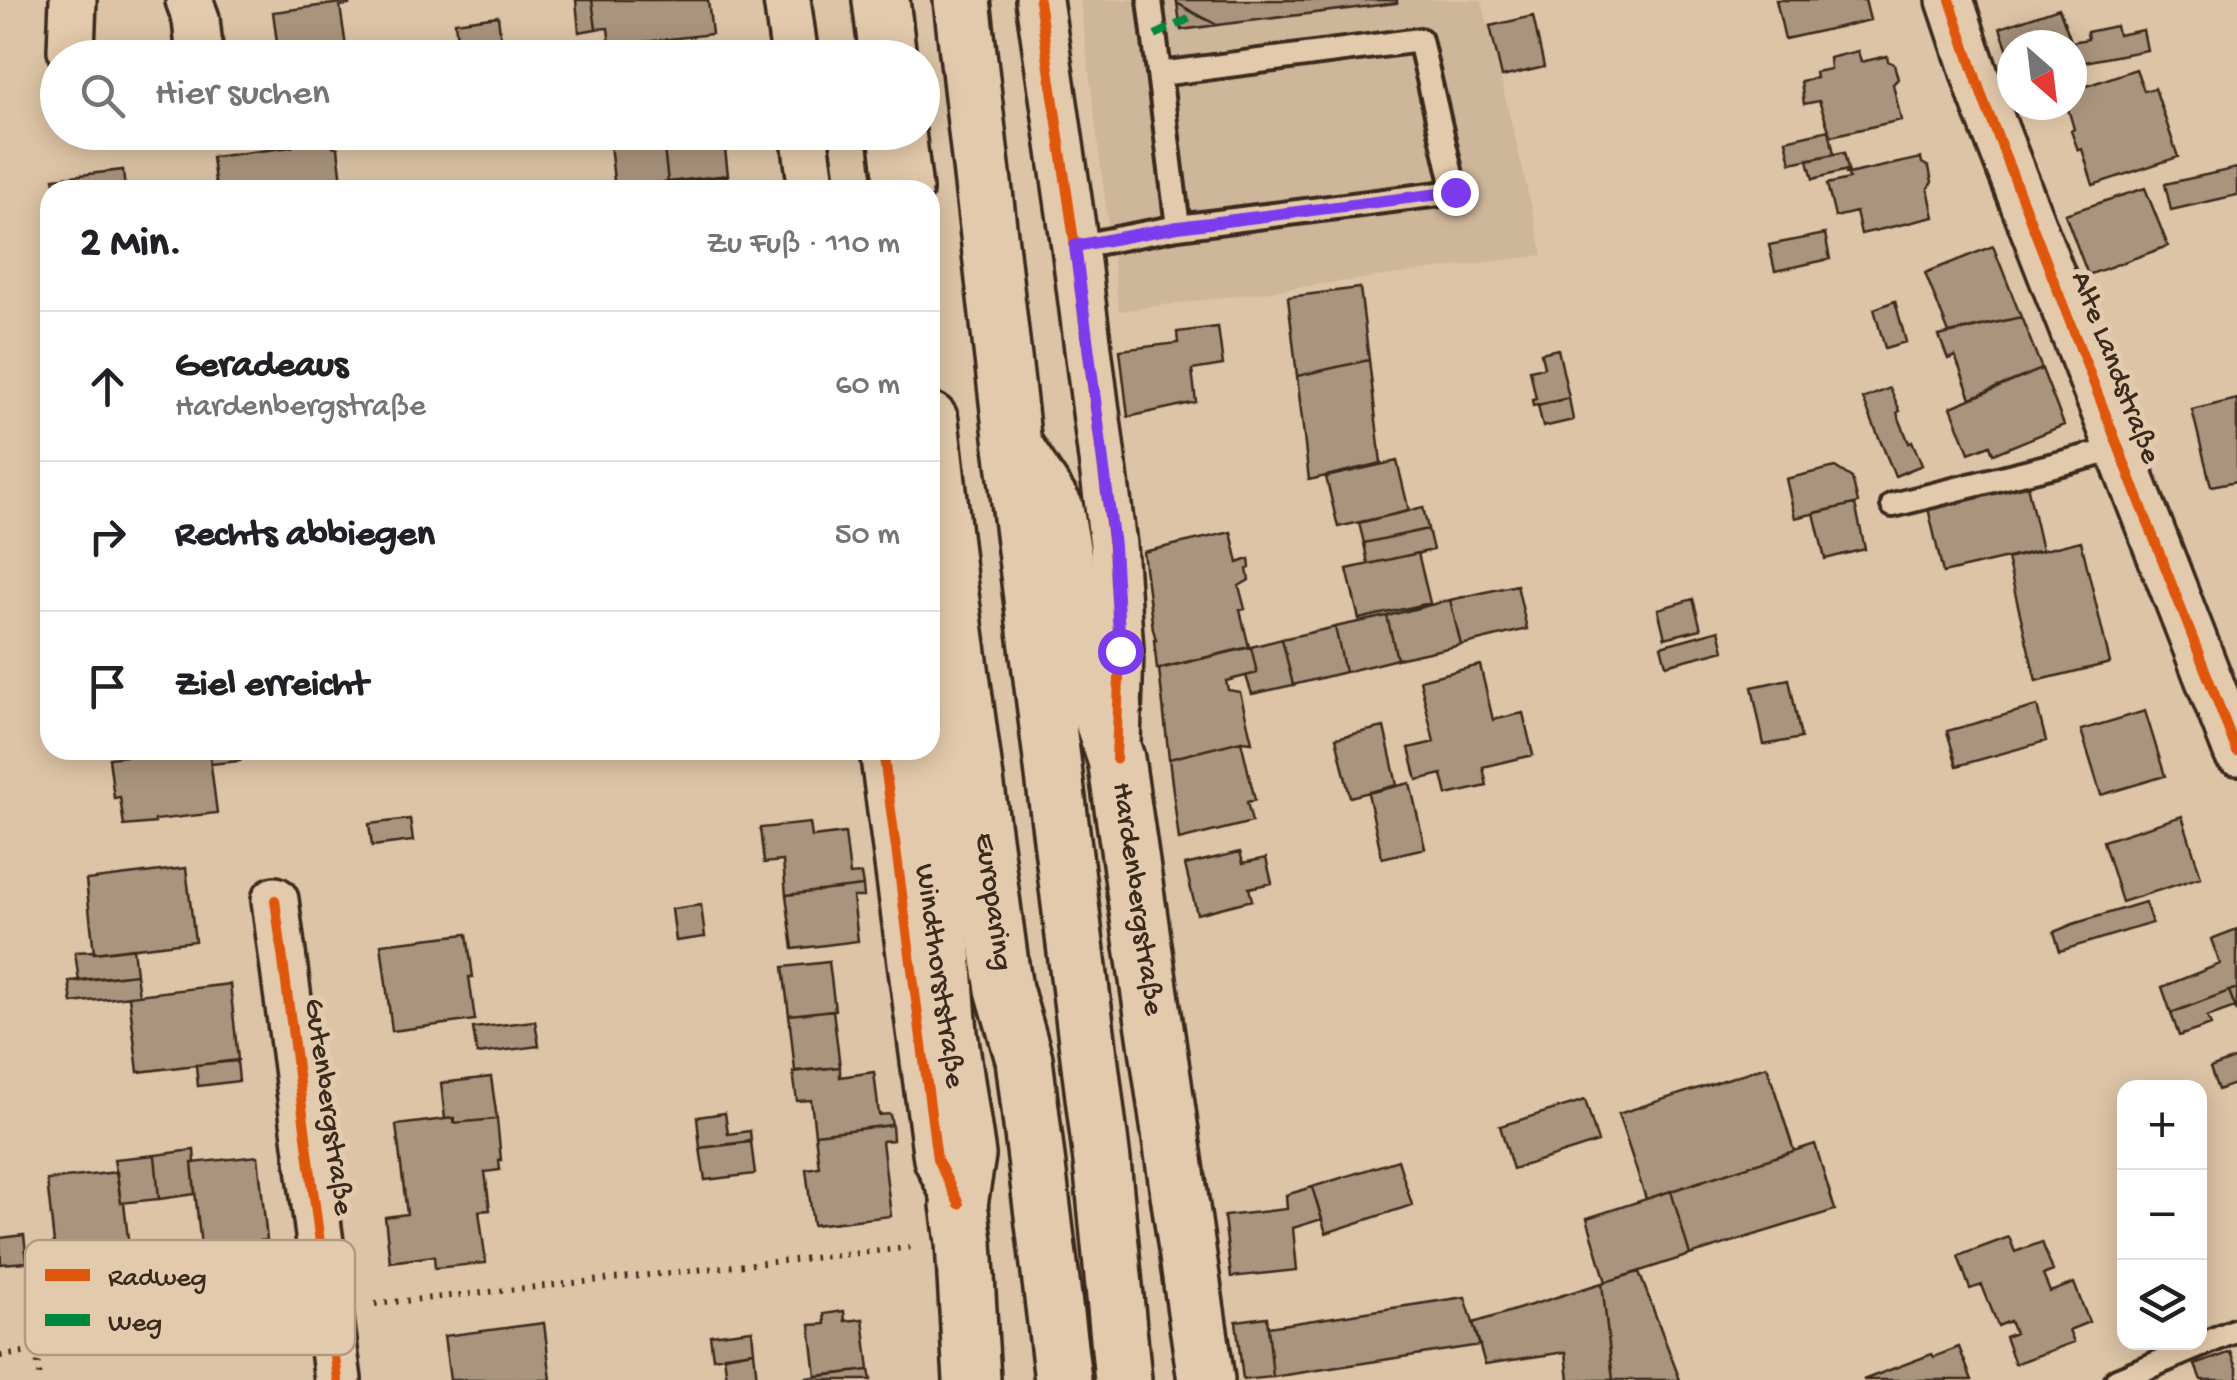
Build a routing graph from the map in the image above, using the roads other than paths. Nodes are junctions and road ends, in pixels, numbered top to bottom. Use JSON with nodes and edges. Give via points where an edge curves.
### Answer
{"nodes":[{"id":1,"x":73,"y":0,"type":"edge"},
{"id":2,"x":189,"y":0,"type":"edge"},
{"id":3,"x":788,"y":0,"type":"edge"},
{"id":4,"x":881,"y":0,"type":"edge"},
{"id":5,"x":962,"y":0,"type":"edge"},
{"id":6,"x":1038,"y":0,"type":"edge"},
{"id":7,"x":1150,"y":0,"type":"edge"},
{"id":8,"x":1950,"y":0,"type":"edge"},
{"id":9,"x":73,"y":40,"type":"edge"},
{"id":10,"x":198,"y":40,"type":"edge"},
{"id":11,"x":793,"y":40,"type":"edge"},
{"id":12,"x":886,"y":40,"type":"edge"},
{"id":13,"x":1160,"y":74,"type":"junction"},
{"id":14,"x":806,"y":150,"type":"edge"},
{"id":15,"x":899,"y":150,"type":"edge"},
{"id":16,"x":811,"y":180,"type":"edge"},
{"id":17,"x":903,"y":180,"type":"edge"},
{"id":18,"x":1178,"y":227,"type":"junction"},
{"id":19,"x":1075,"y":246,"type":"junction"},
{"id":20,"x":1013,"y":445,"type":"junction"},
{"id":21,"x":2118,"y":449,"type":"junction"},
{"id":22,"x":1893,"y":505,"type":"dead end"},
{"id":23,"x":940,"y":509,"type":"edge"},
{"id":24,"x":949,"y":588,"type":"junction"},
{"id":25,"x":940,"y":614,"type":"edge"},
{"id":26,"x":2237,"y":752,"type":"edge"},
{"id":27,"x":884,"y":760,"type":"edge"},
{"id":28,"x":929,"y":760,"type":"edge"},
{"id":29,"x":1116,"y":760,"type":"junction"},
{"id":30,"x":274,"y":900,"type":"dead end"},
{"id":31,"x":962,"y":1223,"type":"junction"},
{"id":32,"x":320,"y":1240,"type":"edge"},
{"id":33,"x":2237,"y":1330,"type":"edge"},
{"id":34,"x":335,"y":1355,"type":"edge"},
{"id":35,"x":338,"y":1380,"type":"edge"},
{"id":36,"x":972,"y":1380,"type":"edge"},
{"id":37,"x":1063,"y":1380,"type":"edge"},
{"id":38,"x":1123,"y":1380,"type":"edge"},
{"id":39,"x":1206,"y":1380,"type":"edge"},
{"id":40,"x":2117,"y":1380,"type":"edge"}],
"edges":[{"from":1,"to":9,"type":"street"},
{"from":2,"to":10,"type":"street"},
{"from":3,"to":11,"type":"street"},
{"from":4,"to":12,"type":"main road"},
{"from":5,"to":20,"type":"main road"},
{"from":6,"to":19,"type":"street","name":"Hardenbergstraße"},
{"from":7,"to":13,"type":"lane"},
{"from":8,"to":21,"type":"street","name":"Alte Landstraße"},
{"from":13,"to":18,"type":"lane"},
{"from":13,"to":18,"type":"lane","via":[[1420,40],[1455,192]]},
{"from":14,"to":16,"type":"street"},
{"from":15,"to":17,"type":"main road"},
{"from":18,"to":19,"type":"lane"},
{"from":19,"to":29,"type":"street","name":"Hardenbergstraße","via":[[1114,546],[1120,651]]},
{"from":20,"to":29,"type":"main road","via":[[1055,509],[1082,660]]},
{"from":20,"to":38,"type":"main road"},
{"from":21,"to":22,"type":"lane"},
{"from":21,"to":26,"type":"street","name":"Alte Landstraße"},
{"from":23,"to":24,"type":"main road","name":"Europaring"},
{"from":24,"to":25,"type":"main road"},
{"from":24,"to":37,"type":"main road","name":"Europaring","via":[[1002,976],[1024,1060]]},
{"from":27,"to":31,"type":"street","name":"Windthorststraße","via":[[937,1159]]},
{"from":28,"to":31,"type":"main road","name":"Windthorststraße","via":[[949,1034],[967,1155]]},
{"from":29,"to":39,"type":"main road","name":"Hardenbergstraße"},
{"from":30,"to":32,"type":"street","name":"Gutenbergstraße"},
{"from":31,"to":36,"type":"main road","name":"Windthorststraße"},
{"from":33,"to":40,"type":"lane"},
{"from":34,"to":35,"type":"street","name":"Gutenbergstraße"}]}
